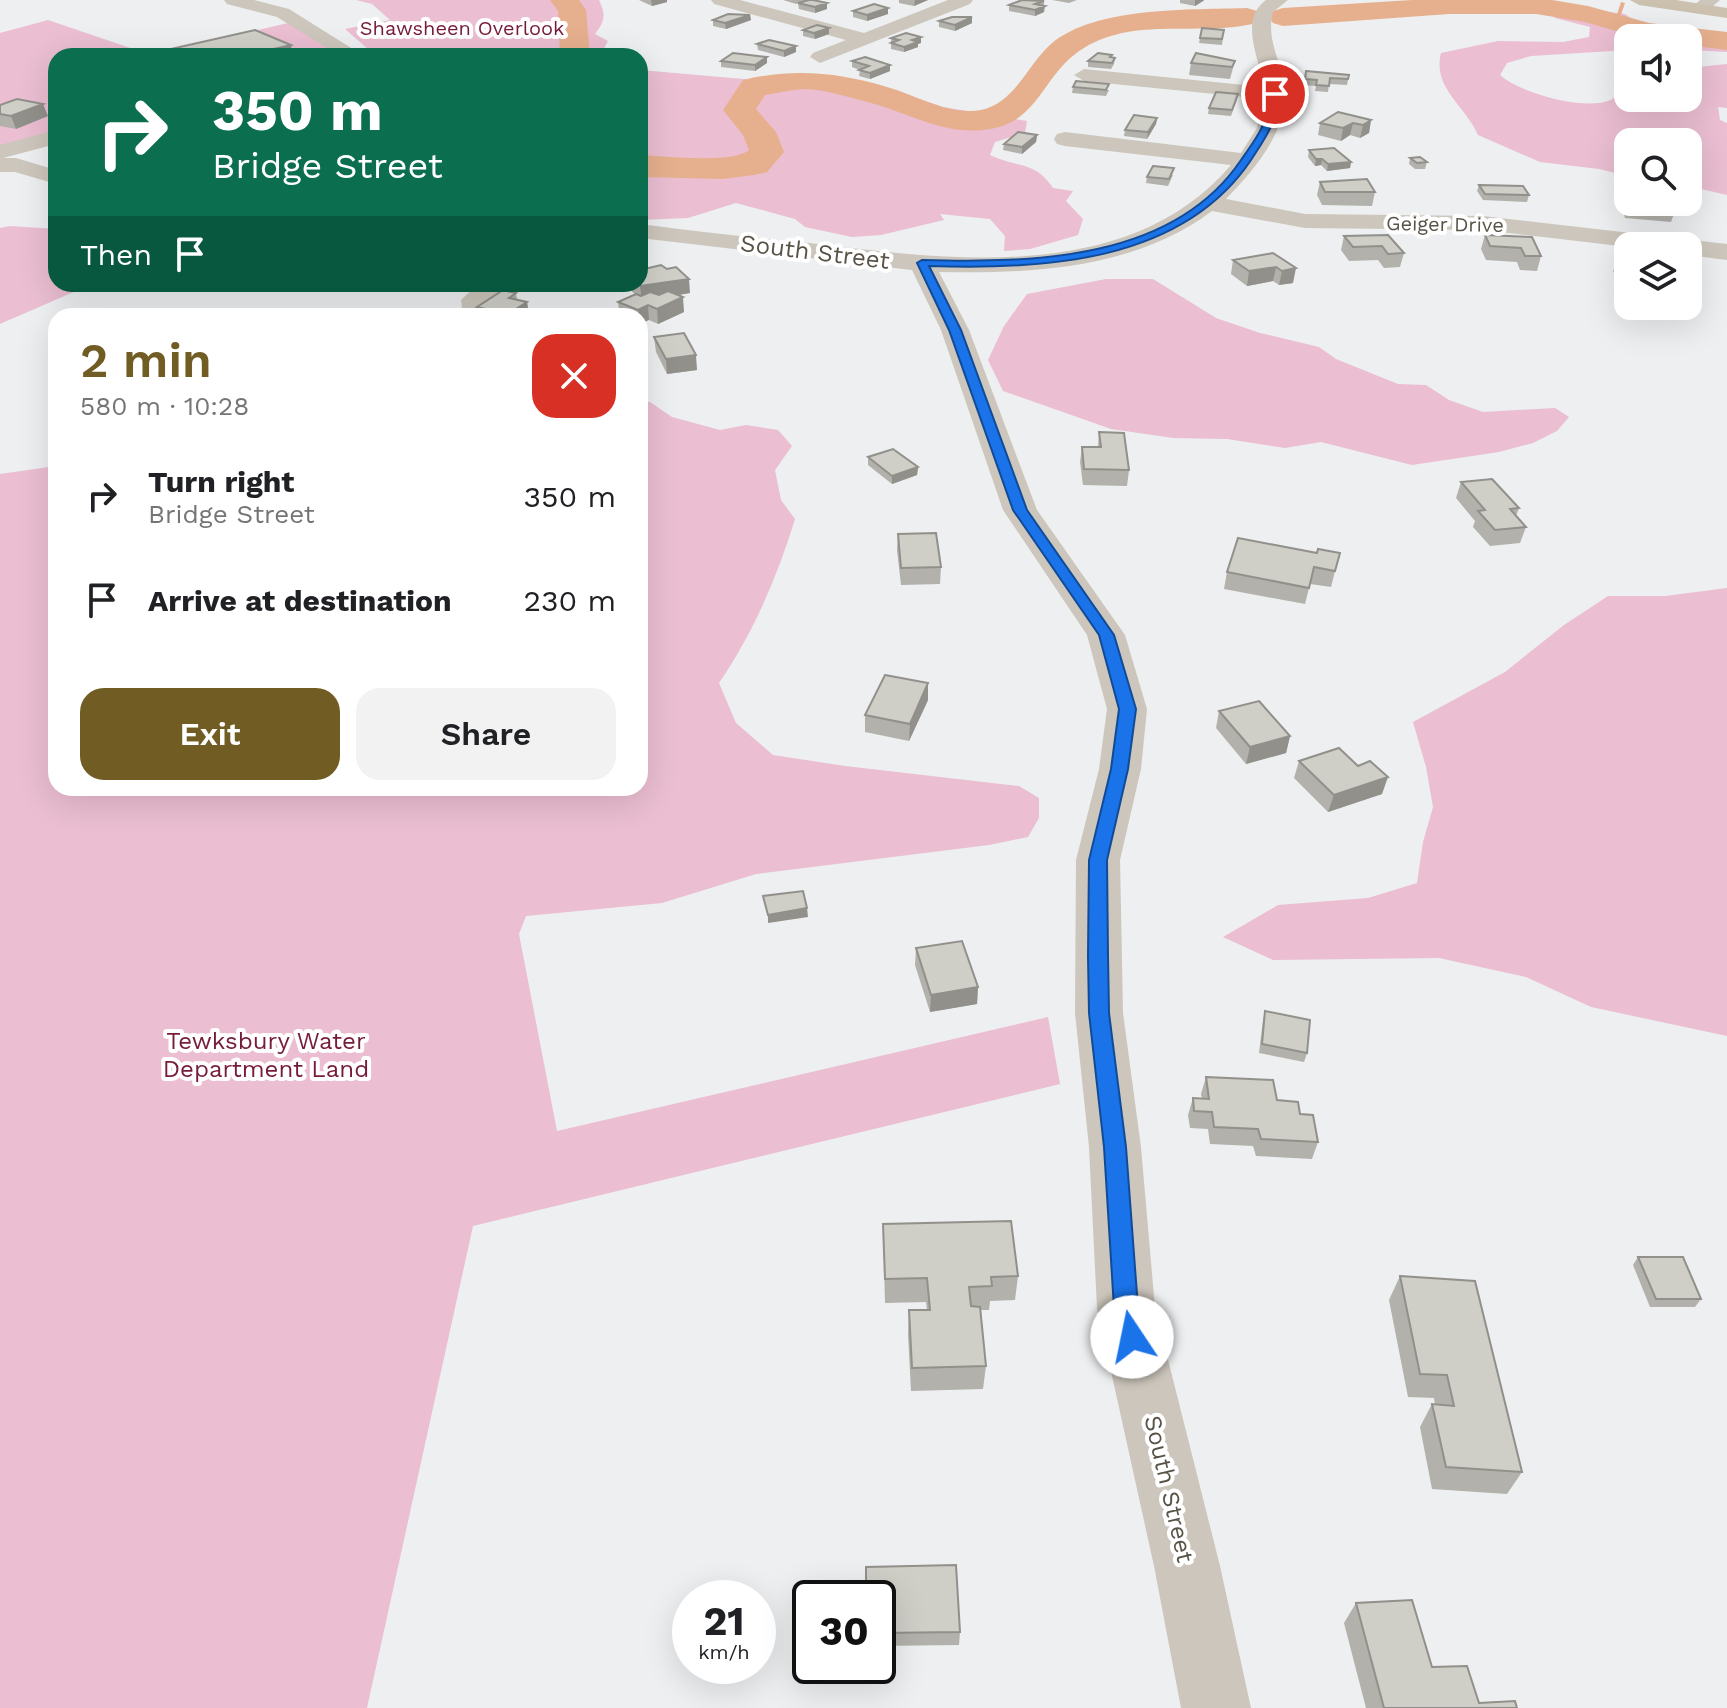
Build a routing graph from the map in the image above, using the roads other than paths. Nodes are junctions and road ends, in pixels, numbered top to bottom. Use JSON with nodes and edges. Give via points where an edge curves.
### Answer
{"nodes":[{"id":1,"x":233,"y":0,"type":"edge"},
{"id":2,"x":720,"y":0,"type":"edge"},
{"id":3,"x":964,"y":0,"type":"edge"},
{"id":4,"x":1639,"y":0,"type":"edge"},
{"id":5,"x":1267,"y":1,"type":"edge"},
{"id":6,"x":1705,"y":4,"type":"edge"},
{"id":7,"x":1727,"y":13,"type":"edge"},
{"id":8,"x":312,"y":28,"type":"junction"},
{"id":9,"x":284,"y":34,"type":"dead end"},
{"id":10,"x":864,"y":39,"type":"junction"},
{"id":11,"x":342,"y":48,"type":"edge"},
{"id":12,"x":820,"y":57,"type":"dead end"},
{"id":13,"x":1084,"y":75,"type":"dead end"},
{"id":14,"x":1275,"y":94,"type":"junction"},
{"id":15,"x":48,"y":139,"type":"edge"},
{"id":16,"x":1065,"y":139,"type":"dead end"},
{"id":17,"x":0,"y":152,"type":"edge"},
{"id":18,"x":1246,"y":160,"type":"junction"},
{"id":19,"x":0,"y":165,"type":"edge"},
{"id":20,"x":48,"y":175,"type":"edge"},
{"id":21,"x":1208,"y":203,"type":"junction"},
{"id":22,"x":648,"y":232,"type":"edge"},
{"id":23,"x":1614,"y":238,"type":"edge"},
{"id":24,"x":1702,"y":249,"type":"edge"},
{"id":25,"x":1727,"y":252,"type":"edge"},
{"id":26,"x":922,"y":263,"type":"junction"},
{"id":27,"x":484,"y":292,"type":"edge"},
{"id":28,"x":474,"y":308,"type":"edge"},
{"id":29,"x":1216,"y":1708,"type":"edge"}],
"edges":[{"from":1,"to":8,"type":"street","via":[[283,13]]},
{"from":2,"to":10,"type":"street"},
{"from":3,"to":10,"type":"street"},
{"from":4,"to":6,"type":"main road"},
{"from":5,"to":14,"type":"street","via":[[1262,32]]},
{"from":6,"to":7,"type":"main road"},
{"from":8,"to":9,"type":"street"},
{"from":8,"to":11,"type":"street"},
{"from":10,"to":12,"type":"street"},
{"from":13,"to":14,"type":"street"},
{"from":14,"to":18,"type":"street","via":[[1270,124]]},
{"from":15,"to":17,"type":"street"},
{"from":16,"to":18,"type":"street"},
{"from":18,"to":21,"type":"street"},
{"from":19,"to":20,"type":"street"},
{"from":21,"to":23,"type":"street","name":"Geiger Drive","via":[[1305,221],[1483,223]]},
{"from":21,"to":26,"type":"street","via":[[1179,223],[1106,251],[1020,264]]},
{"from":22,"to":26,"type":"street","name":"South Street"},
{"from":24,"to":25,"type":"street"},
{"from":26,"to":29,"type":"street","name":"South Street","via":[[955,330],[1020,510],[1106,635],[1127,709],[1120,769],[1098,860],[1099,1013],[1126,1308]]},
{"from":27,"to":28,"type":"street"}]}
